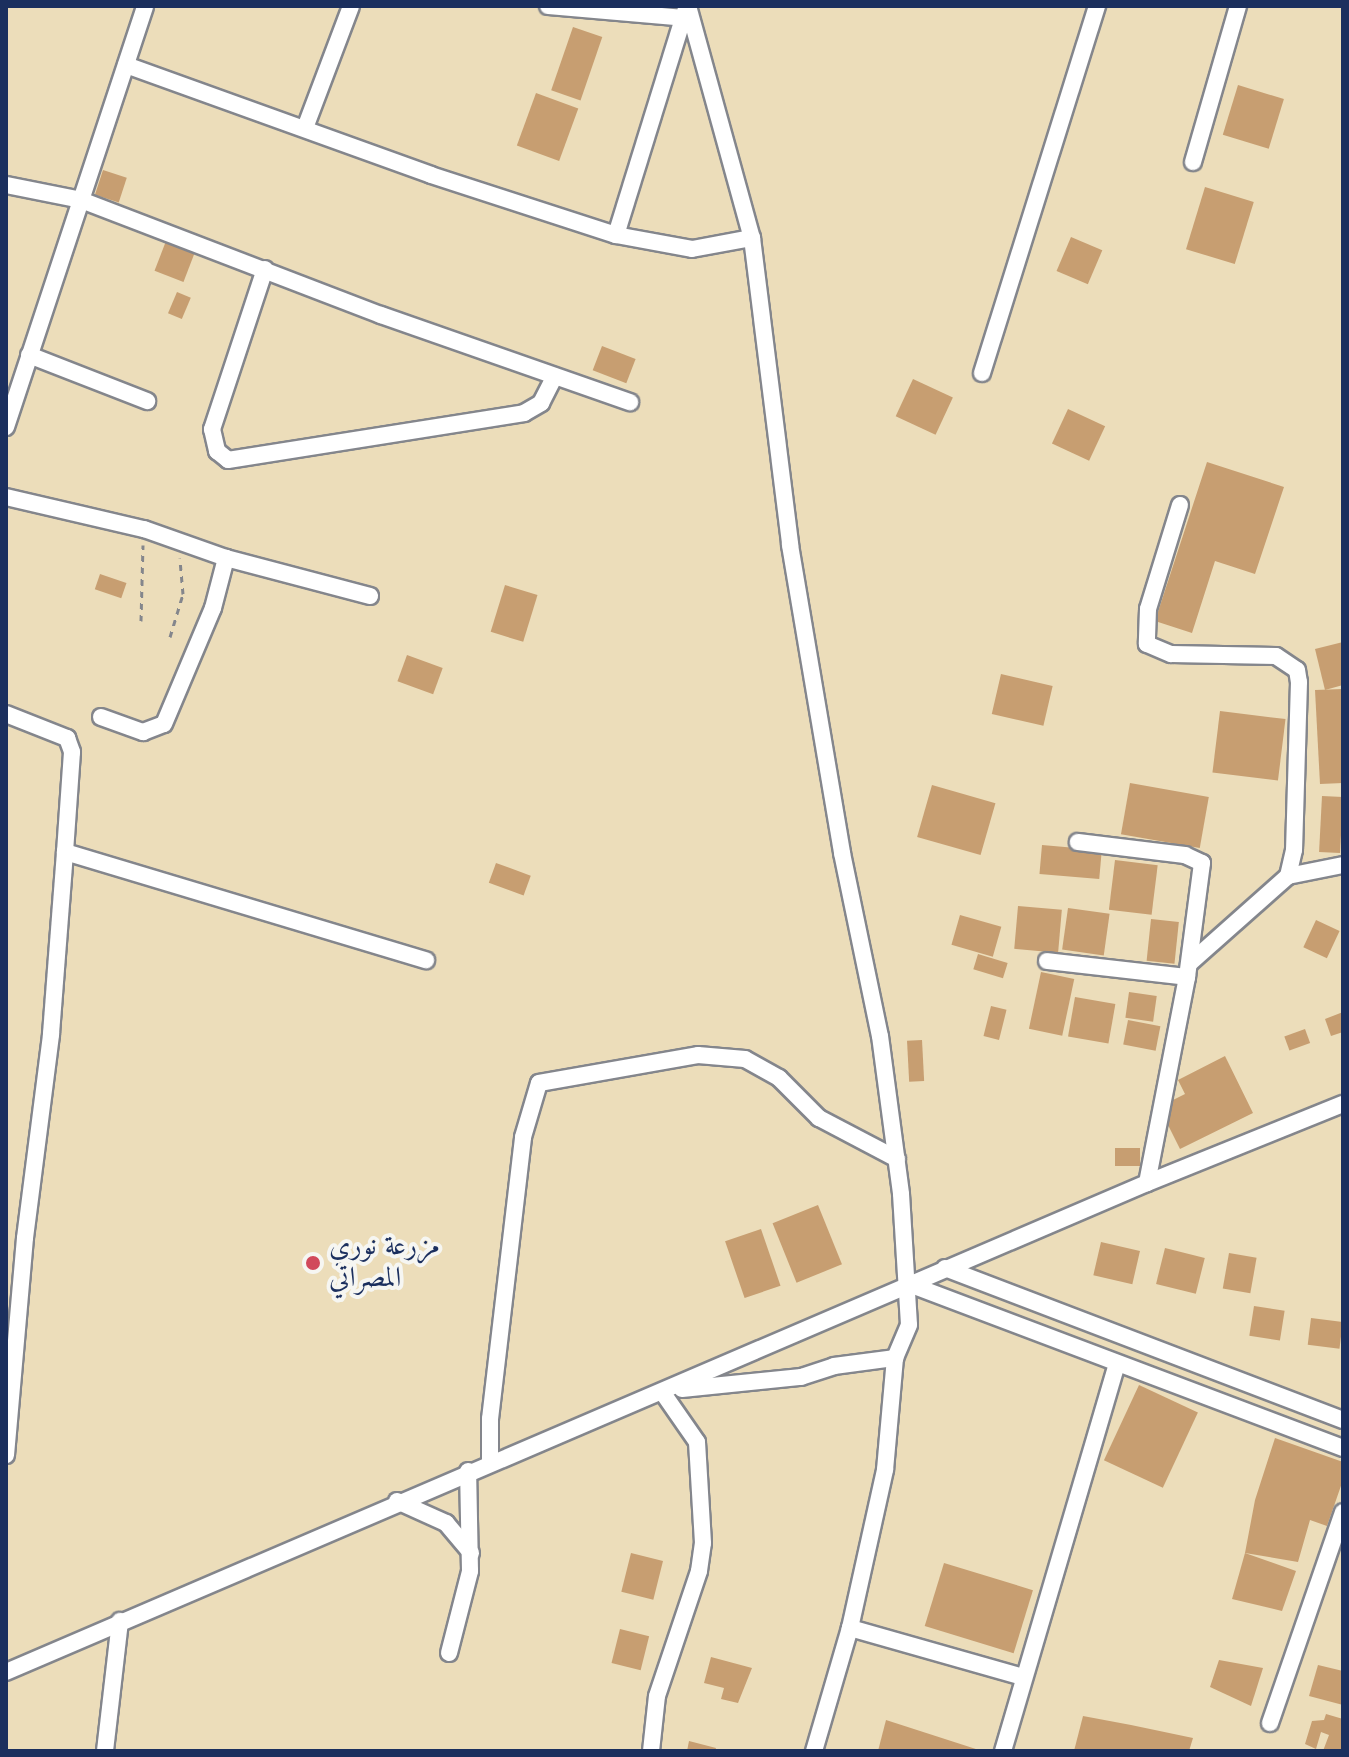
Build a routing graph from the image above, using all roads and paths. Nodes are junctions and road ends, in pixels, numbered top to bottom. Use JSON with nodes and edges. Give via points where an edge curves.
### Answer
{"nodes":[{"id":1,"x":145,"y":6,"type":"edge"},
{"id":2,"x":351,"y":6,"type":"edge"},
{"id":3,"x":548,"y":6,"type":"edge"},
{"id":4,"x":1097,"y":6,"type":"edge"},
{"id":5,"x":1238,"y":6,"type":"edge"},
{"id":6,"x":687,"y":10,"type":"edge"},
{"id":7,"x":126,"y":65,"type":"junction"},
{"id":8,"x":305,"y":128,"type":"junction"},
{"id":9,"x":1193,"y":162,"type":"dead end"},
{"id":10,"x":6,"y":185,"type":"edge"},
{"id":11,"x":81,"y":200,"type":"junction"},
{"id":12,"x":616,"y":235,"type":"junction"},
{"id":13,"x":752,"y":238,"type":"junction"},
{"id":14,"x":265,"y":269,"type":"junction"},
{"id":15,"x":29,"y":355,"type":"junction"},
{"id":16,"x":982,"y":373,"type":"dead end"},
{"id":17,"x":555,"y":376,"type":"junction"},
{"id":18,"x":147,"y":401,"type":"dead end"},
{"id":19,"x":630,"y":402,"type":"dead end"},
{"id":20,"x":6,"y":427,"type":"edge"},
{"id":21,"x":6,"y":497,"type":"edge"},
{"id":22,"x":1180,"y":505,"type":"dead end"},
{"id":23,"x":144,"y":529,"type":"junction"},
{"id":24,"x":176,"y":539,"type":"junction"},
{"id":25,"x":226,"y":558,"type":"junction"},
{"id":26,"x":370,"y":596,"type":"dead end"},
{"id":27,"x":141,"y":621,"type":"dead end"},
{"id":28,"x":170,"y":637,"type":"dead end"},
{"id":29,"x":6,"y":714,"type":"edge"},
{"id":30,"x":101,"y":717,"type":"dead end"},
{"id":31,"x":1078,"y":842,"type":"dead end"},
{"id":32,"x":65,"y":852,"type":"junction"},
{"id":33,"x":1343,"y":865,"type":"edge"},
{"id":34,"x":1288,"y":876,"type":"junction"},
{"id":35,"x":426,"y":960,"type":"dead end"},
{"id":36,"x":1047,"y":961,"type":"dead end"},
{"id":37,"x":1188,"y":971,"type":"junction"},
{"id":38,"x":1341,"y":1101,"type":"edge"},
{"id":39,"x":897,"y":1159,"type":"junction"},
{"id":40,"x":1147,"y":1183,"type":"junction"},
{"id":41,"x":945,"y":1268,"type":"junction"},
{"id":42,"x":909,"y":1284,"type":"junction"},
{"id":43,"x":895,"y":1358,"type":"junction"},
{"id":44,"x":1117,"y":1363,"type":"junction"},
{"id":45,"x":666,"y":1392,"type":"junction"},
{"id":46,"x":1343,"y":1420,"type":"edge"},
{"id":47,"x":1343,"y":1448,"type":"edge"},
{"id":48,"x":6,"y":1455,"type":"edge"},
{"id":49,"x":490,"y":1461,"type":"junction"},
{"id":50,"x":468,"y":1471,"type":"junction"},
{"id":51,"x":397,"y":1501,"type":"junction"},
{"id":52,"x":1343,"y":1512,"type":"edge"},
{"id":53,"x":472,"y":1554,"type":"junction"},
{"id":54,"x":120,"y":1621,"type":"junction"},
{"id":55,"x":850,"y":1628,"type":"junction"},
{"id":56,"x":449,"y":1653,"type":"dead end"},
{"id":57,"x":6,"y":1672,"type":"edge"},
{"id":58,"x":1023,"y":1677,"type":"junction"},
{"id":59,"x":1270,"y":1723,"type":"dead end"},
{"id":60,"x":105,"y":1751,"type":"edge"},
{"id":61,"x":651,"y":1751,"type":"edge"},
{"id":62,"x":814,"y":1751,"type":"edge"},
{"id":63,"x":1003,"y":1751,"type":"edge"}],
"edges":[{"from":1,"to":7,"type":"street"},
{"from":2,"to":8,"type":"street"},
{"from":3,"to":6,"type":"street"},
{"from":4,"to":16,"type":"street"},
{"from":5,"to":9,"type":"street"},
{"from":6,"to":12,"type":"street"},
{"from":6,"to":13,"type":"street"},
{"from":7,"to":8,"type":"street"},
{"from":7,"to":11,"type":"street"},
{"from":8,"to":12,"type":"street"},
{"from":10,"to":11,"type":"street"},
{"from":11,"to":14,"type":"street"},
{"from":11,"to":15,"type":"street"},
{"from":12,"to":13,"type":"street","via":[[692,249]]},
{"from":13,"to":39,"type":"street","via":[[778,467],[821,740],[868,965]]},
{"from":14,"to":17,"type":"street"},
{"from":14,"to":17,"type":"street","via":[[212,429],[217,451],[228,460],[524,413],[541,403]]},
{"from":15,"to":18,"type":"street"},
{"from":15,"to":20,"type":"street"},
{"from":17,"to":19,"type":"street"},
{"from":21,"to":23,"type":"street"},
{"from":22,"to":34,"type":"street","via":[[1148,609],[1147,644],[1171,654],[1276,656],[1297,670],[1294,850]]},
{"from":23,"to":24,"type":"street"},
{"from":23,"to":27,"type":"path"},
{"from":24,"to":25,"type":"street"},
{"from":24,"to":28,"type":"path","via":[[183,594]]},
{"from":25,"to":26,"type":"street"},
{"from":25,"to":30,"type":"street","via":[[213,608],[164,724],[143,732]]},
{"from":29,"to":32,"type":"street","via":[[67,738],[72,752]]},
{"from":31,"to":37,"type":"street","via":[[1198,857],[1201,882]]},
{"from":32,"to":35,"type":"street"},
{"from":32,"to":48,"type":"street"},
{"from":33,"to":34,"type":"street"},
{"from":34,"to":37,"type":"street"},
{"from":36,"to":37,"type":"street"},
{"from":37,"to":40,"type":"street"},
{"from":38,"to":40,"type":"street"},
{"from":39,"to":42,"type":"street"},
{"from":39,"to":49,"type":"street","via":[[819,1118],[779,1078],[745,1059],[698,1055],[539,1083],[528,1108],[521,1151],[490,1419]]},
{"from":40,"to":41,"type":"street"},
{"from":41,"to":42,"type":"street"},
{"from":41,"to":46,"type":"street"},
{"from":42,"to":43,"type":"street","via":[[909,1325]]},
{"from":42,"to":44,"type":"street"},
{"from":42,"to":45,"type":"street"},
{"from":43,"to":45,"type":"street","via":[[834,1366],[801,1377]]},
{"from":43,"to":55,"type":"street","via":[[885,1470]]},
{"from":44,"to":47,"type":"street"},
{"from":44,"to":58,"type":"street"},
{"from":45,"to":49,"type":"street"},
{"from":45,"to":61,"type":"street","via":[[697,1442],[703,1543],[699,1571],[657,1696]]},
{"from":49,"to":50,"type":"street"},
{"from":50,"to":51,"type":"street"},
{"from":50,"to":53,"type":"street"},
{"from":51,"to":53,"type":"street","via":[[446,1523]]},
{"from":51,"to":54,"type":"street"},
{"from":52,"to":59,"type":"street"},
{"from":53,"to":56,"type":"street"},
{"from":54,"to":57,"type":"street"},
{"from":54,"to":60,"type":"street"},
{"from":55,"to":58,"type":"street"},
{"from":55,"to":62,"type":"street"},
{"from":58,"to":63,"type":"street"}]}
